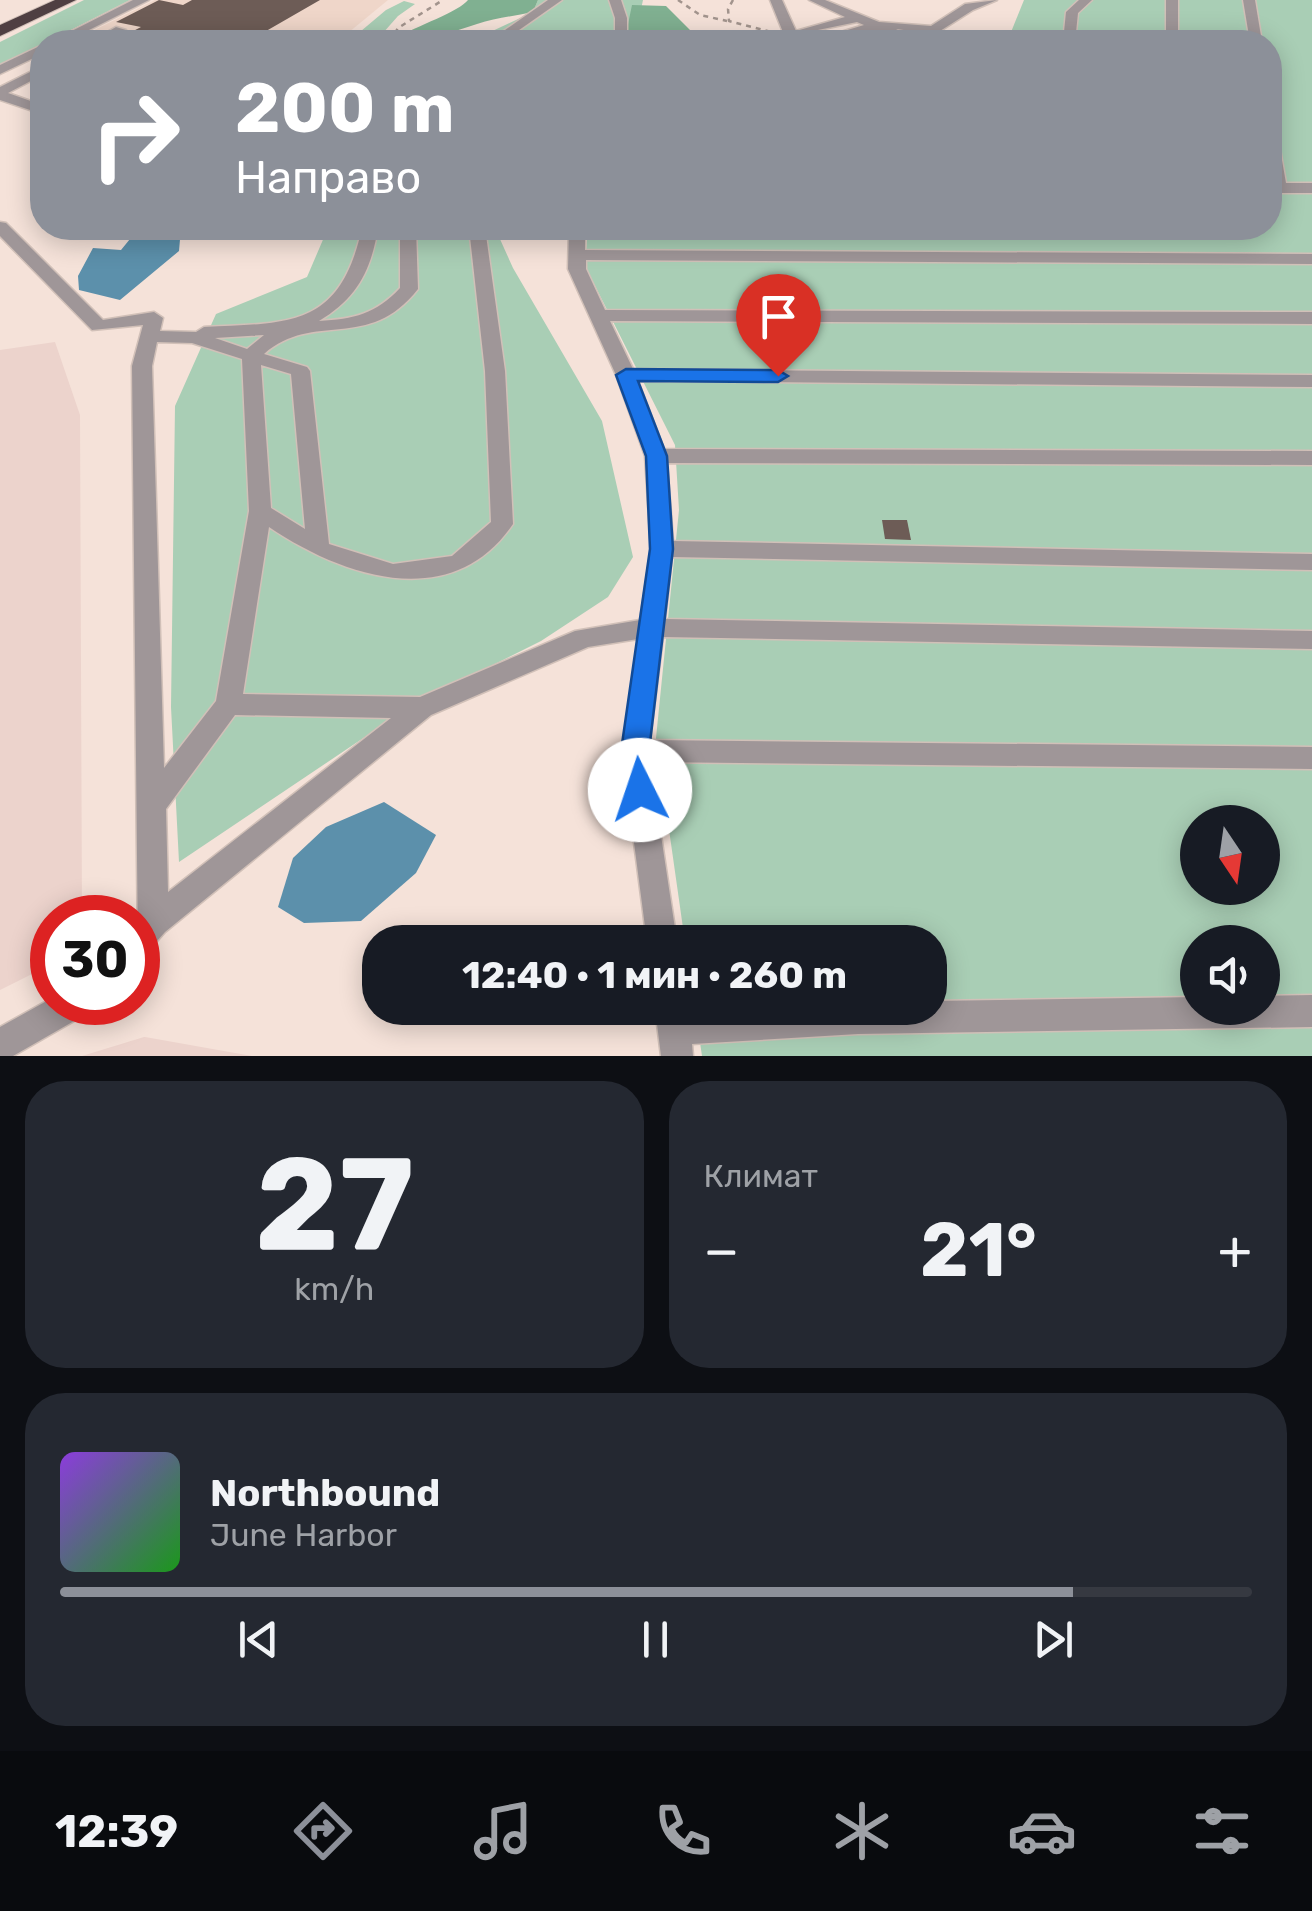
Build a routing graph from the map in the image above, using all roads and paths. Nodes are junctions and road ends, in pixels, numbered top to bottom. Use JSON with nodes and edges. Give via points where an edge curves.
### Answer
{"nodes":[{"id":1,"x":68,"y":0,"type":"edge"},
{"id":2,"x":143,"y":0,"type":"edge"},
{"id":3,"x":443,"y":0,"type":"edge"},
{"id":4,"x":556,"y":0,"type":"edge"},
{"id":5,"x":615,"y":0,"type":"edge"},
{"id":6,"x":678,"y":0,"type":"edge"},
{"id":7,"x":733,"y":0,"type":"edge"},
{"id":8,"x":776,"y":0,"type":"edge"},
{"id":9,"x":816,"y":0,"type":"edge"},
{"id":10,"x":990,"y":0,"type":"edge"},
{"id":11,"x":1086,"y":0,"type":"edge"},
{"id":12,"x":1172,"y":0,"type":"edge"},
{"id":13,"x":1249,"y":0,"type":"edge"},
{"id":14,"x":858,"y":18,"type":"junction"},
{"id":15,"x":730,"y":21,"type":"junction"},
{"id":16,"x":872,"y":24,"type":"junction"},
{"id":17,"x":81,"y":30,"type":"edge"},
{"id":18,"x":397,"y":30,"type":"edge"},
{"id":19,"x":512,"y":30,"type":"edge"},
{"id":20,"x":622,"y":30,"type":"edge"},
{"id":21,"x":760,"y":30,"type":"edge"},
{"id":22,"x":789,"y":30,"type":"edge"},
{"id":23,"x":806,"y":30,"type":"edge"},
{"id":24,"x":858,"y":30,"type":"edge"},
{"id":25,"x":885,"y":30,"type":"edge"},
{"id":26,"x":915,"y":30,"type":"edge"},
{"id":27,"x":942,"y":30,"type":"edge"},
{"id":28,"x":1070,"y":30,"type":"edge"},
{"id":29,"x":1172,"y":30,"type":"edge"},
{"id":30,"x":1254,"y":30,"type":"edge"},
{"id":31,"x":0,"y":32,"type":"edge"},
{"id":32,"x":30,"y":55,"type":"edge"},
{"id":33,"x":0,"y":70,"type":"edge"},
{"id":34,"x":30,"y":77,"type":"edge"},
{"id":35,"x":0,"y":94,"type":"edge"},
{"id":36,"x":30,"y":105,"type":"edge"},
{"id":37,"x":1282,"y":188,"type":"edge"},
{"id":38,"x":1312,"y":188,"type":"edge"},
{"id":39,"x":0,"y":227,"type":"edge"},
{"id":40,"x":368,"y":240,"type":"edge"},
{"id":41,"x":408,"y":240,"type":"edge"},
{"id":42,"x":478,"y":240,"type":"edge"},
{"id":43,"x":577,"y":240,"type":"edge"},
{"id":44,"x":577,"y":254,"type":"junction"},
{"id":45,"x":1312,"y":259,"type":"edge"},
{"id":46,"x":598,"y":315,"type":"junction"},
{"id":47,"x":1312,"y":318,"type":"edge"},
{"id":48,"x":293,"y":328,"type":"junction"},
{"id":49,"x":150,"y":336,"type":"junction"},
{"id":50,"x":251,"y":356,"type":"junction"},
{"id":51,"x":626,"y":375,"type":"junction"},
{"id":52,"x":1312,"y":380,"type":"edge"},
{"id":53,"x":656,"y":456,"type":"junction"},
{"id":54,"x":1312,"y":458,"type":"edge"},
{"id":55,"x":260,"y":511,"type":"junction"},
{"id":56,"x":318,"y":549,"type":"junction"},
{"id":57,"x":662,"y":549,"type":"junction"},
{"id":58,"x":1312,"y":562,"type":"edge"},
{"id":59,"x":651,"y":628,"type":"junction"},
{"id":60,"x":1312,"y":640,"type":"edge"},
{"id":61,"x":228,"y":704,"type":"junction"},
{"id":62,"x":422,"y":708,"type":"junction"},
{"id":63,"x":635,"y":751,"type":"junction"},
{"id":64,"x":1312,"y":758,"type":"edge"},
{"id":65,"x":154,"y":802,"type":"junction"},
{"id":66,"x":148,"y":895,"type":"edge"},
{"id":67,"x":160,"y":920,"type":"edge"},
{"id":68,"x":660,"y":925,"type":"edge"},
{"id":69,"x":1312,"y":1011,"type":"edge"},
{"id":70,"x":36,"y":1025,"type":"edge"},
{"id":71,"x":674,"y":1031,"type":"edge"},
{"id":72,"x":0,"y":1045,"type":"edge"}],
"edges":[{"from":1,"to":31,"type":"highway"},
{"from":2,"to":17,"type":"street"},
{"from":3,"to":18,"type":"path"},
{"from":4,"to":19,"type":"street"},
{"from":5,"to":20,"type":"street"},
{"from":6,"to":15,"type":"path","via":[[715,21]]},
{"from":7,"to":15,"type":"path"},
{"from":8,"to":22,"type":"street"},
{"from":9,"to":14,"type":"street"},
{"from":10,"to":27,"type":"street"},
{"from":11,"to":28,"type":"street","via":[[1072,12]]},
{"from":12,"to":29,"type":"street"},
{"from":13,"to":30,"type":"street"},
{"from":14,"to":16,"type":"street"},
{"from":14,"to":23,"type":"street"},
{"from":15,"to":21,"type":"path"},
{"from":16,"to":24,"type":"street"},
{"from":16,"to":25,"type":"street"},
{"from":16,"to":26,"type":"street"},
{"from":32,"to":33,"type":"street"},
{"from":34,"to":35,"type":"street"},
{"from":35,"to":36,"type":"street"},
{"from":37,"to":38,"type":"street"},
{"from":39,"to":49,"type":"street","via":[[99,326],[154,318]]},
{"from":40,"to":48,"type":"street","via":[[363,271],[336,305]]},
{"from":41,"to":48,"type":"street","via":[[410,289],[390,310],[349,325]]},
{"from":42,"to":56,"type":"street","via":[[495,371],[502,524],[458,564],[393,572]]},
{"from":43,"to":44,"type":"street"},
{"from":44,"to":45,"type":"street"},
{"from":44,"to":46,"type":"street","via":[[577,270]]},
{"from":46,"to":47,"type":"street"},
{"from":46,"to":51,"type":"street"},
{"from":48,"to":49,"type":"street"},
{"from":48,"to":50,"type":"street"},
{"from":49,"to":50,"type":"street","via":[[194,337]]},
{"from":49,"to":65,"type":"street","via":[[142,366]]},
{"from":50,"to":55,"type":"street"},
{"from":50,"to":56,"type":"street","via":[[300,371]]},
{"from":51,"to":52,"type":"street"},
{"from":51,"to":53,"type":"street"},
{"from":53,"to":54,"type":"street"},
{"from":53,"to":57,"type":"street"},
{"from":55,"to":56,"type":"street"},
{"from":55,"to":61,"type":"street"},
{"from":57,"to":58,"type":"street"},
{"from":57,"to":59,"type":"street"},
{"from":59,"to":60,"type":"street"},
{"from":59,"to":62,"type":"street","via":[[584,638]]},
{"from":59,"to":63,"type":"street"},
{"from":61,"to":62,"type":"street"},
{"from":61,"to":65,"type":"street"},
{"from":62,"to":67,"type":"street"},
{"from":63,"to":64,"type":"street"},
{"from":63,"to":68,"type":"street"},
{"from":65,"to":66,"type":"street"},
{"from":69,"to":71,"type":"street","via":[[858,1018]]},
{"from":70,"to":72,"type":"street"}]}
